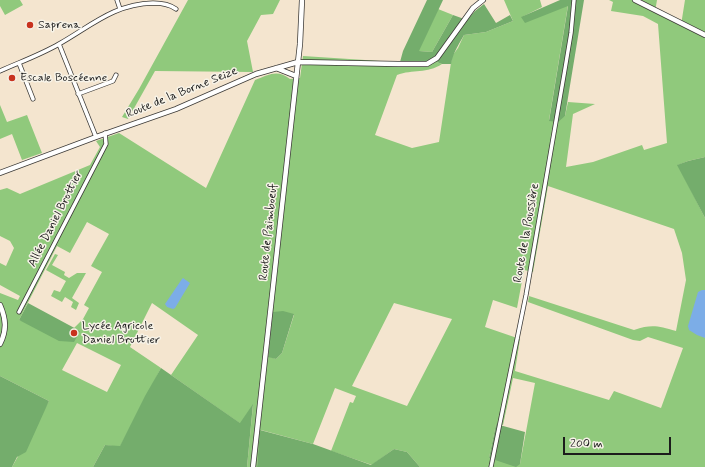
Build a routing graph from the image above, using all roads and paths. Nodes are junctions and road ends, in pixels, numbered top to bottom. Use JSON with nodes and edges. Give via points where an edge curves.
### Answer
{"nodes":[{"id":1,"x":117,"y":0,"type":"edge"},
{"id":2,"x":302,"y":0,"type":"edge"},
{"id":3,"x":483,"y":0,"type":"edge"},
{"id":4,"x":574,"y":0,"type":"edge"},
{"id":5,"x":635,"y":0,"type":"edge"},
{"id":6,"x":120,"y":9,"type":"junction"},
{"id":7,"x":176,"y":9,"type":"dead end"},
{"id":8,"x":705,"y":35,"type":"edge"},
{"id":9,"x":59,"y":44,"type":"junction"},
{"id":10,"x":298,"y":62,"type":"junction"},
{"id":11,"x":19,"y":63,"type":"junction"},
{"id":12,"x":276,"y":68,"type":"junction"},
{"id":13,"x":0,"y":71,"type":"edge"},
{"id":14,"x":116,"y":75,"type":"dead end"},
{"id":15,"x":296,"y":76,"type":"junction"},
{"id":16,"x":78,"y":94,"type":"junction"},
{"id":17,"x":33,"y":99,"type":"dead end"},
{"id":18,"x":105,"y":133,"type":"junction"},
{"id":19,"x":96,"y":137,"type":"junction"},
{"id":20,"x":0,"y":173,"type":"edge"},
{"id":21,"x":0,"y":305,"type":"edge"},
{"id":22,"x":19,"y":312,"type":"dead end"},
{"id":23,"x":0,"y":344,"type":"edge"},
{"id":24,"x":253,"y":467,"type":"edge"},
{"id":25,"x":491,"y":467,"type":"edge"}],
"edges":[{"from":1,"to":6,"type":"street"},
{"from":2,"to":10,"type":"street","name":"Route de Paimboeuf"},
{"from":3,"to":10,"type":"street","name":"Route de la Borne Seize","via":[[473,8],[437,58],[427,64]]},
{"from":4,"to":25,"type":"street","name":"Route de la Poussière","via":[[566,62],[526,295]]},
{"from":5,"to":8,"type":"street"},
{"from":6,"to":7,"type":"street","via":[[159,3],[170,4]]},
{"from":6,"to":9,"type":"street"},
{"from":9,"to":11,"type":"street"},
{"from":9,"to":16,"type":"street"},
{"from":10,"to":12,"type":"street","name":"Route de la Borne Seize"},
{"from":10,"to":15,"type":"street","name":"Route de Paimboeuf"},
{"from":11,"to":13,"type":"street"},
{"from":11,"to":17,"type":"street"},
{"from":12,"to":15,"type":"street"},
{"from":12,"to":18,"type":"street","name":"Route de la Borne Seize","via":[[256,74],[171,111]]},
{"from":14,"to":16,"type":"street","via":[[113,81]]},
{"from":15,"to":24,"type":"street","name":"Route de Paimboeuf"},
{"from":16,"to":19,"type":"street"},
{"from":18,"to":19,"type":"street","name":"Route de la Borne Seize"},
{"from":18,"to":22,"type":"street","name":"Allée Daniel Brottier","via":[[106,144]]},
{"from":19,"to":20,"type":"street","name":"Route de la Borne Seize"},
{"from":21,"to":23,"type":"street","via":[[6,327]]}]}
